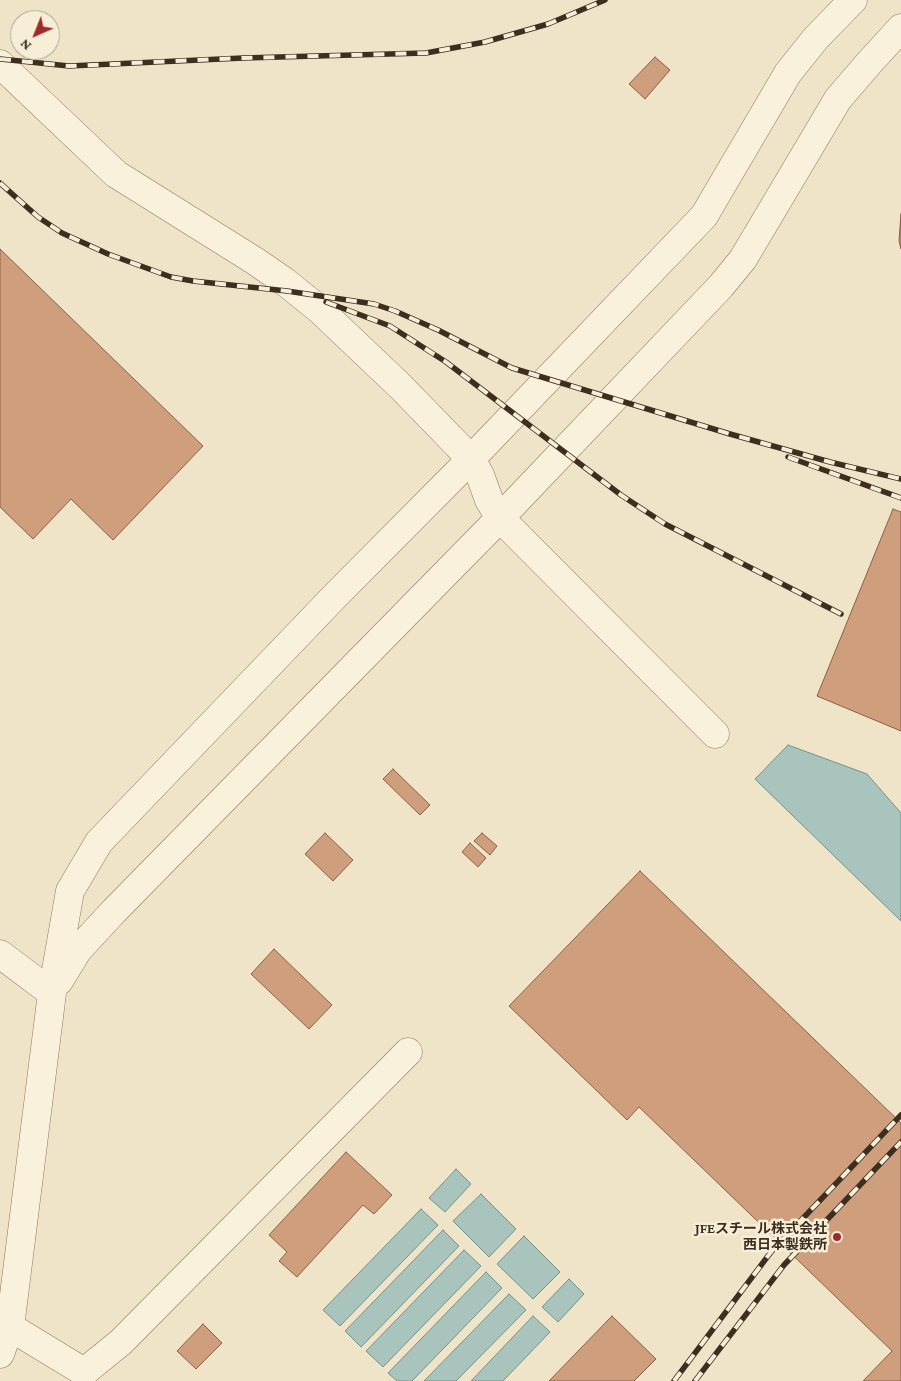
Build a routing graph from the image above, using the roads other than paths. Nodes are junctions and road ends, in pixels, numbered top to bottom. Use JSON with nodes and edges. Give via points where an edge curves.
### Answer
{"nodes":[{"id":1,"x":853,"y":0,"type":"edge"},
{"id":2,"x":901,"y":28,"type":"edge"},
{"id":3,"x":0,"y":64,"type":"edge"},
{"id":4,"x":471,"y":460,"type":"junction"},
{"id":5,"x":500,"y":518,"type":"junction"},
{"id":6,"x":715,"y":734,"type":"dead end"},
{"id":7,"x":0,"y":954,"type":"edge"},
{"id":8,"x":52,"y":993,"type":"junction"},
{"id":9,"x":408,"y":1052,"type":"dead end"},
{"id":10,"x":10,"y":1327,"type":"junction"},
{"id":11,"x":0,"y":1354,"type":"edge"},
{"id":12,"x":83,"y":1376,"type":"edge"}],
"edges":[{"from":1,"to":4,"type":"lane","via":[[788,73],[704,216]]},
{"from":2,"to":5,"type":"lane","via":[[838,99],[743,260]]},
{"from":3,"to":4,"type":"lane","via":[[116,174],[255,261],[320,310]]},
{"from":4,"to":5,"type":"lane"},
{"from":4,"to":8,"type":"lane","via":[[335,596],[99,842],[70,891]]},
{"from":5,"to":6,"type":"lane"},
{"from":5,"to":8,"type":"lane","via":[[114,911],[78,950]]},
{"from":7,"to":8,"type":"lane"},
{"from":8,"to":10,"type":"lane"},
{"from":9,"to":12,"type":"lane","via":[[121,1342]]},
{"from":10,"to":11,"type":"lane"},
{"from":10,"to":12,"type":"lane"}]}
